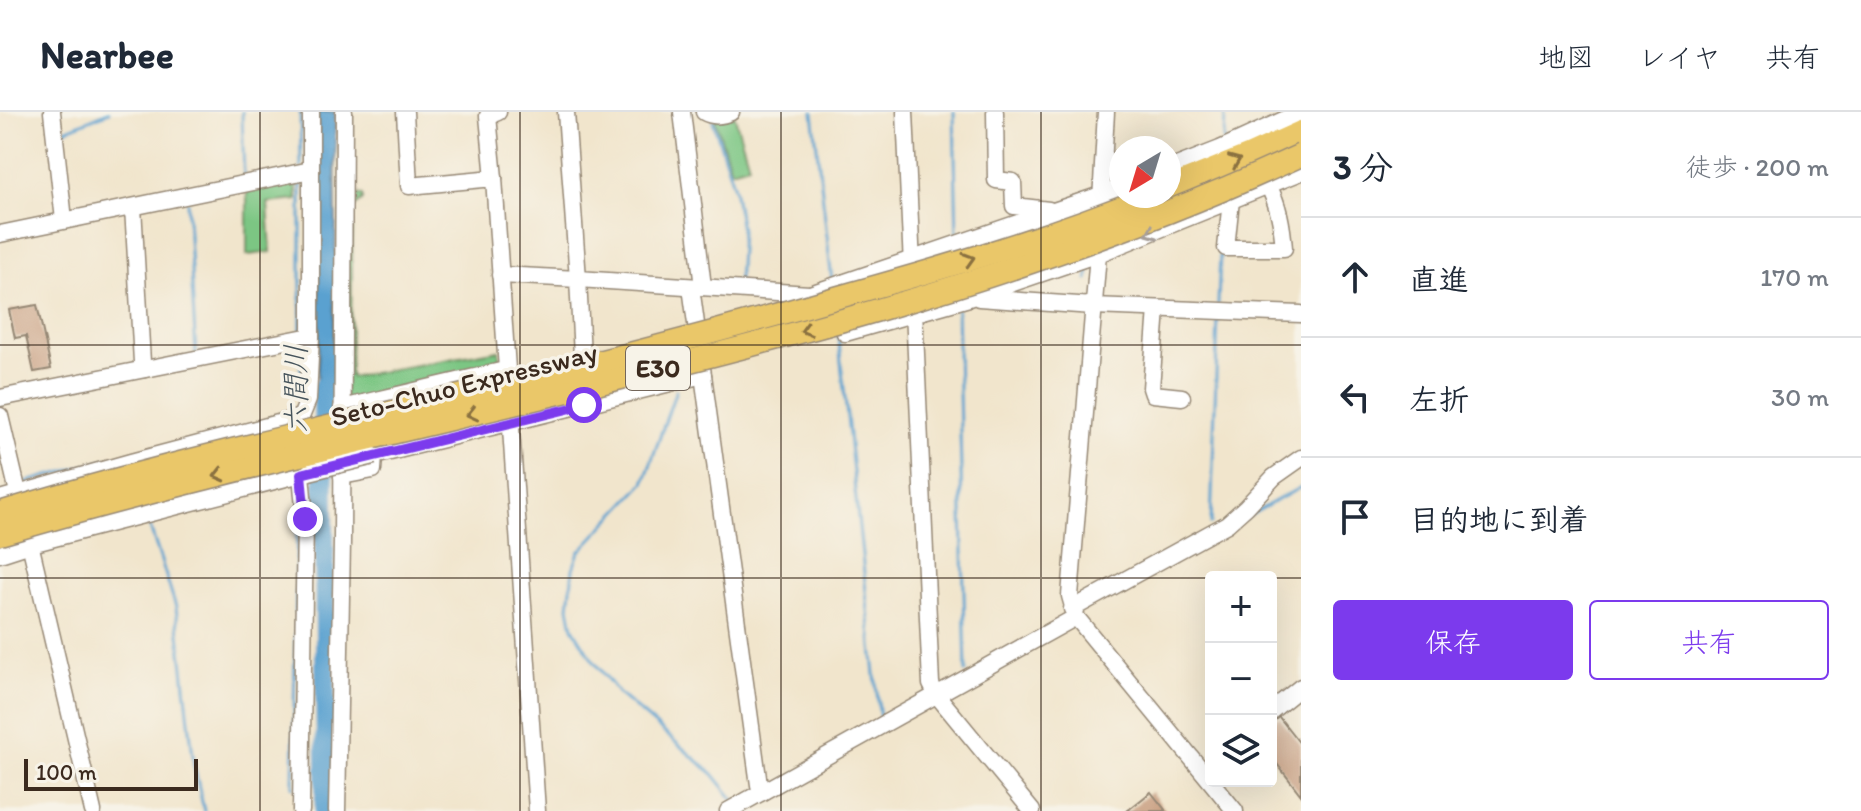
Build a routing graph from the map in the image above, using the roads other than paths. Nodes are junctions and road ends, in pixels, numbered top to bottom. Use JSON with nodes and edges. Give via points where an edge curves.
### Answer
{"nodes":[{"id":1,"x":52,"y":112,"type":"edge"},
{"id":2,"x":311,"y":112,"type":"edge"},
{"id":3,"x":344,"y":112,"type":"edge"},
{"id":4,"x":405,"y":112,"type":"edge"},
{"id":5,"x":498,"y":112,"type":"edge"},
{"id":6,"x":566,"y":112,"type":"edge"},
{"id":7,"x":682,"y":112,"type":"edge"},
{"id":8,"x":731,"y":112,"type":"edge"},
{"id":9,"x":905,"y":112,"type":"edge"},
{"id":10,"x":995,"y":112,"type":"edge"},
{"id":11,"x":1106,"y":112,"type":"edge"},
{"id":12,"x":1301,"y":112,"type":"edge"},
{"id":13,"x":709,"y":114,"type":"edge"},
{"id":14,"x":1301,"y":132,"type":"edge"},
{"id":15,"x":1301,"y":155,"type":"edge"},
{"id":16,"x":1181,"y":164,"type":"edge"},
{"id":17,"x":304,"y":172,"type":"junction"},
{"id":18,"x":1301,"y":172,"type":"edge"},
{"id":19,"x":491,"y":178,"type":"junction"},
{"id":20,"x":1181,"y":183,"type":"edge"},
{"id":21,"x":1268,"y":185,"type":"junction"},
{"id":22,"x":1109,"y":192,"type":"edge"},
{"id":23,"x":1096,"y":197,"type":"junction"},
{"id":24,"x":1231,"y":200,"type":"junction"},
{"id":25,"x":133,"y":207,"type":"junction"},
{"id":26,"x":1118,"y":208,"type":"edge"},
{"id":27,"x":1056,"y":211,"type":"junction"},
{"id":28,"x":63,"y":217,"type":"junction"},
{"id":29,"x":0,"y":234,"type":"edge"},
{"id":30,"x":1091,"y":256,"type":"junction"},
{"id":31,"x":913,"y":260,"type":"junction"},
{"id":32,"x":500,"y":275,"type":"junction"},
{"id":33,"x":578,"y":279,"type":"junction"},
{"id":34,"x":698,"y":287,"type":"junction"},
{"id":35,"x":809,"y":294,"type":"junction"},
{"id":36,"x":969,"y":298,"type":"junction"},
{"id":37,"x":1089,"y":306,"type":"junction"},
{"id":38,"x":1157,"y":309,"type":"junction"},
{"id":39,"x":916,"y":314,"type":"junction"},
{"id":40,"x":1301,"y":314,"type":"edge"},
{"id":41,"x":304,"y":337,"type":"junction"},
{"id":42,"x":143,"y":366,"type":"junction"},
{"id":43,"x":505,"y":370,"type":"junction"},
{"id":44,"x":703,"y":375,"type":"junction"},
{"id":45,"x":1182,"y":397,"type":"dead end"},
{"id":46,"x":0,"y":398,"type":"edge"},
{"id":47,"x":584,"y":405,"type":"junction"},
{"id":48,"x":342,"y":408,"type":"junction"},
{"id":49,"x":0,"y":416,"type":"edge"},
{"id":50,"x":301,"y":417,"type":"junction"},
{"id":51,"x":509,"y":423,"type":"junction"},
{"id":52,"x":374,"y":456,"type":"junction"},
{"id":53,"x":1301,"y":458,"type":"edge"},
{"id":54,"x":305,"y":473,"type":"junction"},
{"id":55,"x":342,"y":476,"type":"junction"},
{"id":56,"x":19,"y":493,"type":"junction"},
{"id":57,"x":0,"y":499,"type":"edge"},
{"id":58,"x":0,"y":513,"type":"edge"},
{"id":59,"x":0,"y":534,"type":"edge"},
{"id":60,"x":31,"y":544,"type":"junction"},
{"id":61,"x":0,"y":554,"type":"edge"},
{"id":62,"x":1072,"y":617,"type":"junction"},
{"id":63,"x":1301,"y":687,"type":"edge"},
{"id":64,"x":935,"y":691,"type":"junction"},
{"id":65,"x":1277,"y":706,"type":"edge"},
{"id":66,"x":1205,"y":763,"type":"edge"},
{"id":67,"x":1220,"y":787,"type":"edge"},
{"id":68,"x":761,"y":788,"type":"junction"},
{"id":69,"x":747,"y":807,"type":"edge"},
{"id":70,"x":93,"y":811,"type":"edge"},
{"id":71,"x":301,"y":811,"type":"edge"},
{"id":72,"x":337,"y":811,"type":"edge"},
{"id":73,"x":537,"y":811,"type":"edge"},
{"id":74,"x":728,"y":811,"type":"edge"},
{"id":75,"x":1032,"y":811,"type":"edge"},
{"id":76,"x":1235,"y":811,"type":"edge"}],
"edges":[{"from":1,"to":28,"type":"street"},
{"from":2,"to":17,"type":"street"},
{"from":3,"to":48,"type":"street"},
{"from":4,"to":19,"type":"street","via":[[409,186]]},
{"from":5,"to":19,"type":"street","via":[[488,116]]},
{"from":6,"to":33,"type":"street"},
{"from":7,"to":34,"type":"street"},
{"from":8,"to":13,"type":"street"},
{"from":9,"to":31,"type":"street"},
{"from":10,"to":27,"type":"street","via":[[996,180],[1013,182],[1014,206]]},
{"from":11,"to":23,"type":"street"},
{"from":12,"to":16,"type":"street"},
{"from":20,"to":14,"type":"highway","one_way":true},
{"from":15,"to":59,"type":"highway","name":"Seto-Chuo Expressway","number":"E30","one_way":true,"bridge":true,"via":[[1136,223],[902,303]]},
{"from":17,"to":25,"type":"street"},
{"from":17,"to":41,"type":"street"},
{"from":18,"to":21,"type":"street"},
{"from":19,"to":32,"type":"street"},
{"from":21,"to":24,"type":"street"},
{"from":21,"to":24,"type":"street","via":[[1281,217],[1284,248],[1226,248]]},
{"from":22,"to":23,"type":"street"},
{"from":23,"to":27,"type":"street"},
{"from":23,"to":30,"type":"street"},
{"from":24,"to":30,"type":"street","one_way":true},
{"from":25,"to":28,"type":"street"},
{"from":25,"to":42,"type":"street"},
{"from":58,"to":26,"type":"highway","name":"Seto-Chuo Expressway","number":"E30","one_way":true,"bridge":true,"via":[[154,469],[749,323],[1023,243]]},
{"from":27,"to":31,"type":"street"},
{"from":28,"to":29,"type":"street"},
{"from":30,"to":36,"type":"street"},
{"from":30,"to":37,"type":"street"},
{"from":31,"to":35,"type":"street"},
{"from":31,"to":39,"type":"street"},
{"from":32,"to":33,"type":"street"},
{"from":32,"to":43,"type":"street"},
{"from":33,"to":34,"type":"street"},
{"from":33,"to":47,"type":"street"},
{"from":34,"to":35,"type":"street"},
{"from":34,"to":44,"type":"street"},
{"from":35,"to":39,"type":"street","via":[[840,309],[851,332]]},
{"from":36,"to":37,"type":"street"},
{"from":36,"to":39,"type":"street"},
{"from":37,"to":38,"type":"street"},
{"from":37,"to":62,"type":"street"},
{"from":38,"to":40,"type":"street"},
{"from":38,"to":45,"type":"street","via":[[1151,388],[1153,394]]},
{"from":39,"to":64,"type":"street"},
{"from":41,"to":42,"type":"street"},
{"from":41,"to":50,"type":"street","via":[[308,400]]},
{"from":42,"to":46,"type":"street"},
{"from":43,"to":48,"type":"street"},
{"from":43,"to":51,"type":"street"},
{"from":44,"to":47,"type":"street"},
{"from":44,"to":68,"type":"street"},
{"from":47,"to":51,"type":"street"},
{"from":48,"to":55,"type":"street"},
{"from":49,"to":56,"type":"street"},
{"from":50,"to":54,"type":"street"},
{"from":50,"to":56,"type":"street"},
{"from":51,"to":52,"type":"street"},
{"from":51,"to":73,"type":"street"},
{"from":52,"to":54,"type":"street","bridge":true},
{"from":52,"to":55,"type":"street","via":[[373,470]]},
{"from":53,"to":62,"type":"street","via":[[1227,524]]},
{"from":54,"to":60,"type":"street"},
{"from":54,"to":71,"type":"street"},
{"from":55,"to":72,"type":"street"},
{"from":56,"to":57,"type":"street"},
{"from":56,"to":60,"type":"street"},
{"from":60,"to":61,"type":"street"},
{"from":60,"to":70,"type":"street"},
{"from":62,"to":64,"type":"street"},
{"from":62,"to":66,"type":"street"},
{"from":63,"to":65,"type":"street"},
{"from":64,"to":68,"type":"street"},
{"from":64,"to":75,"type":"street"},
{"from":67,"to":76,"type":"street"},
{"from":68,"to":69,"type":"street"},
{"from":69,"to":74,"type":"street"}]}
